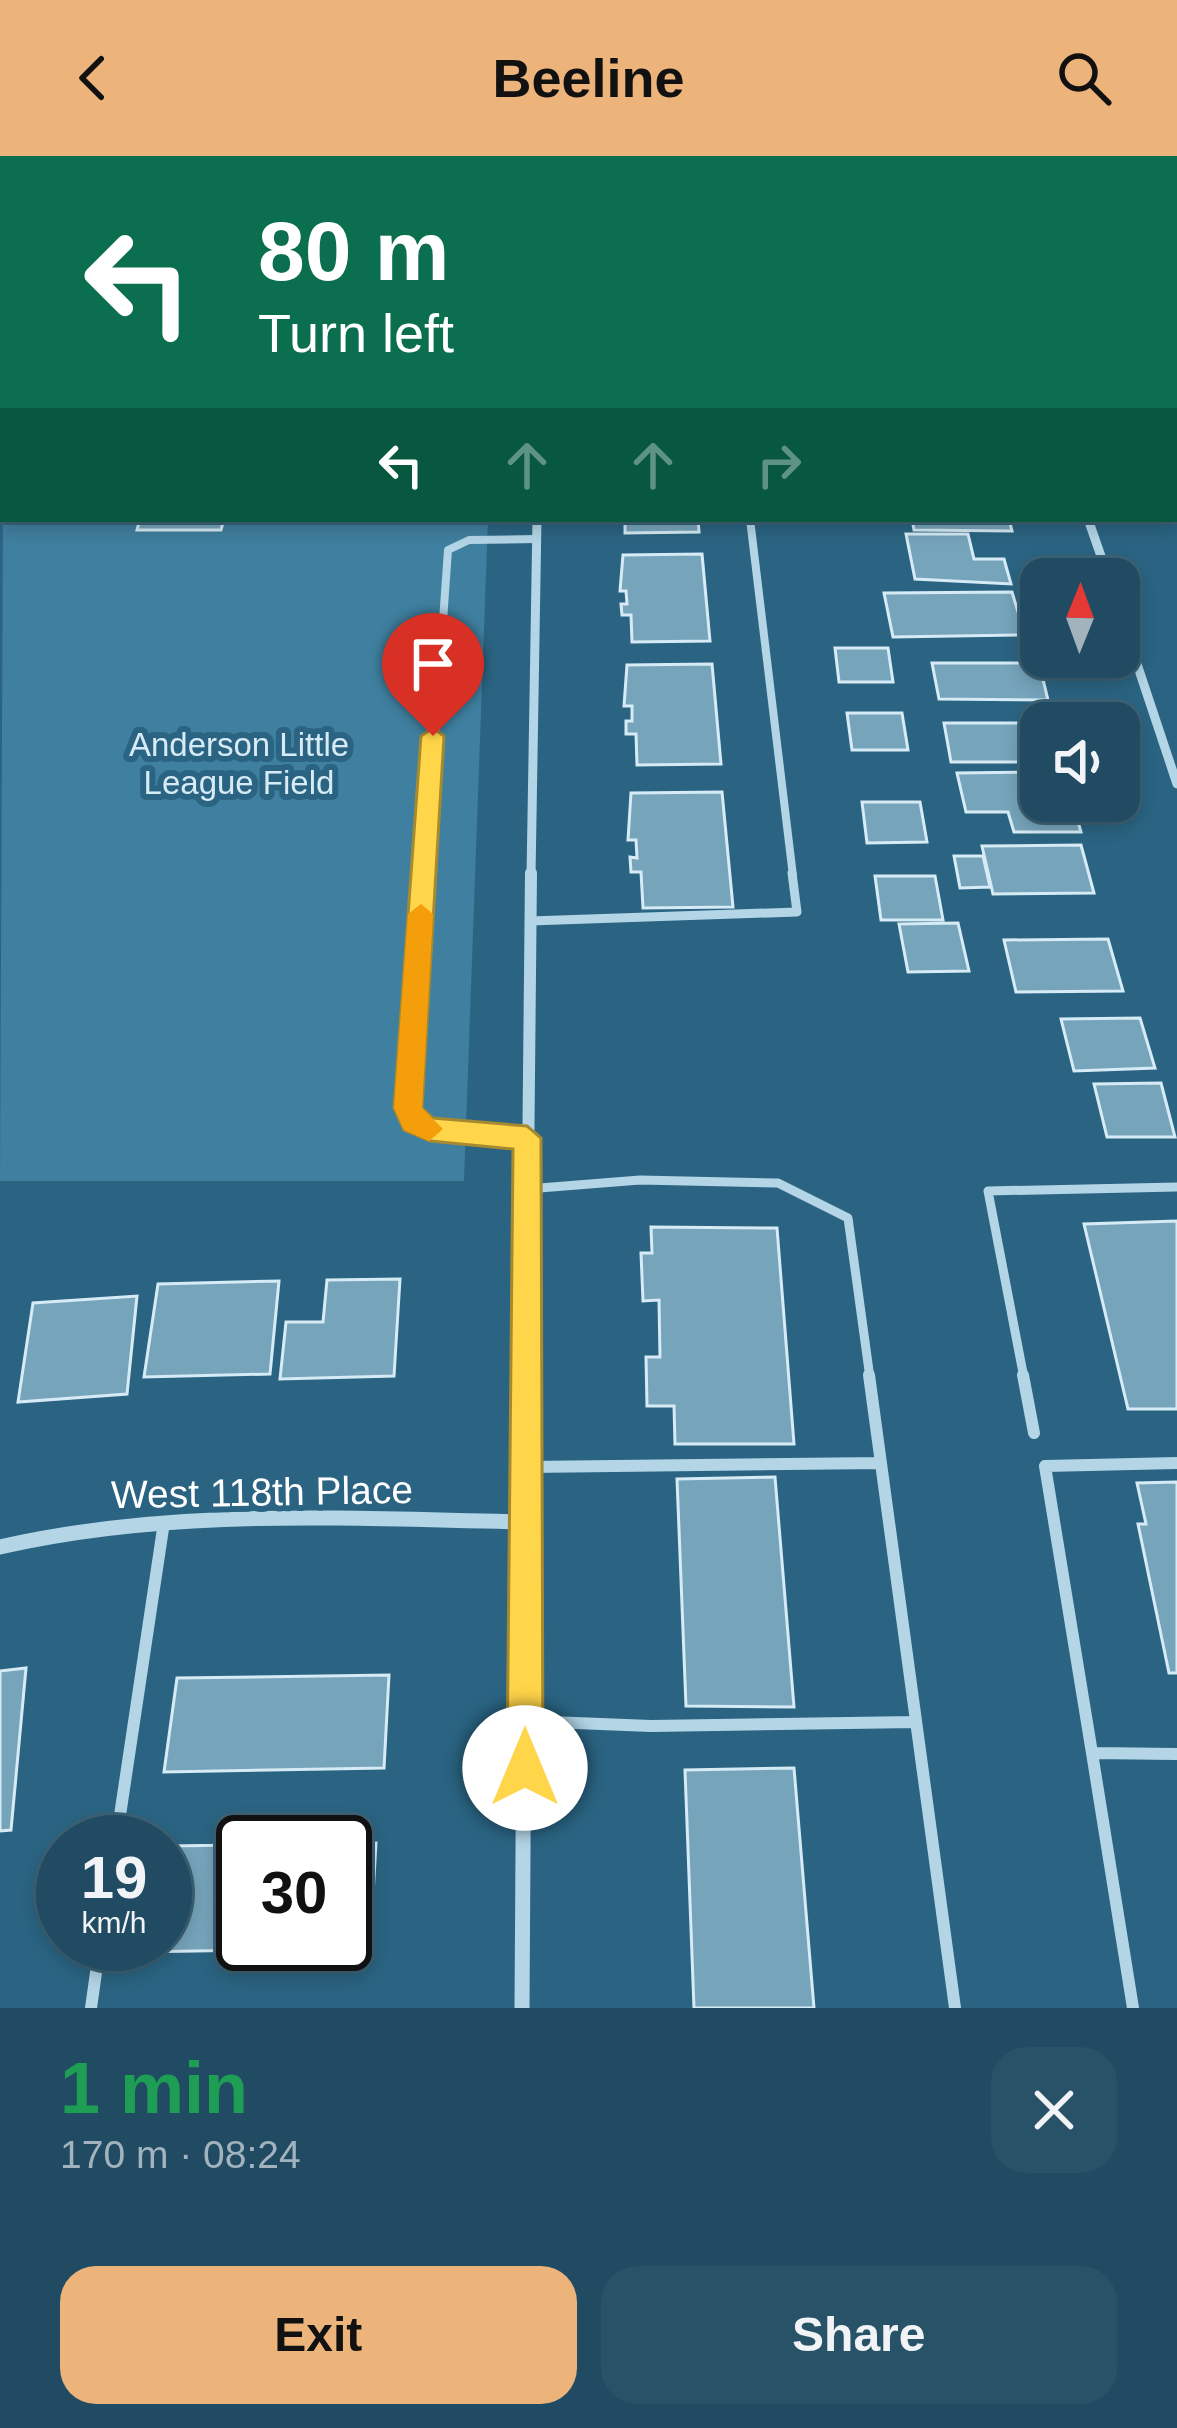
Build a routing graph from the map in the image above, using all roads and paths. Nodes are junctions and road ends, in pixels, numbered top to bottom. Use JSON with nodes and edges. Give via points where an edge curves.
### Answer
{"nodes":[{"id":1,"x":537,"y":522,"type":"edge"},
{"id":2,"x":750,"y":522,"type":"edge"},
{"id":3,"x":1089,"y":522,"type":"edge"},
{"id":4,"x":537,"y":539,"type":"junction"},
{"id":5,"x":1101,"y":558,"type":"edge"},
{"id":6,"x":1140,"y":673,"type":"edge"},
{"id":7,"x":1177,"y":784,"type":"edge"},
{"id":8,"x":530,"y":921,"type":"junction"},
{"id":9,"x":527,"y":1138,"type":"junction"},
{"id":10,"x":1177,"y":1187,"type":"edge"},
{"id":11,"x":527,"y":1189,"type":"junction"},
{"id":12,"x":1034,"y":1433,"type":"dead end"},
{"id":13,"x":881,"y":1463,"type":"junction"},
{"id":14,"x":1177,"y":1463,"type":"edge"},
{"id":15,"x":528,"y":1467,"type":"junction"},
{"id":16,"x":164,"y":1522,"type":"junction"},
{"id":17,"x":528,"y":1522,"type":"junction"},
{"id":18,"x":0,"y":1547,"type":"edge"},
{"id":19,"x":525,"y":1721,"type":"junction"},
{"id":20,"x":916,"y":1722,"type":"junction"},
{"id":21,"x":1092,"y":1753,"type":"junction"},
{"id":22,"x":1177,"y":1754,"type":"edge"},
{"id":23,"x":120,"y":1815,"type":"edge"},
{"id":24,"x":96,"y":1971,"type":"edge"},
{"id":25,"x":91,"y":2008,"type":"edge"},
{"id":26,"x":522,"y":2008,"type":"edge"},
{"id":27,"x":955,"y":2008,"type":"edge"},
{"id":28,"x":1133,"y":2008,"type":"edge"}],
"edges":[{"from":1,"to":4,"type":"street"},
{"from":2,"to":8,"type":"lane","via":[[797,912]]},
{"from":3,"to":5,"type":"street"},
{"from":4,"to":8,"type":"street"},
{"from":4,"to":9,"type":"lane","via":[[469,540],[448,550],[408,1108],[413,1122],[430,1130]]},
{"from":6,"to":7,"type":"street"},
{"from":8,"to":9,"type":"street"},
{"from":9,"to":11,"type":"street"},
{"from":10,"to":12,"type":"lane","via":[[988,1191]]},
{"from":11,"to":13,"type":"lane","via":[[640,1180],[778,1183],[848,1218]]},
{"from":11,"to":15,"type":"street"},
{"from":13,"to":15,"type":"lane"},
{"from":13,"to":20,"type":"lane"},
{"from":14,"to":21,"type":"lane","via":[[1045,1466]]},
{"from":15,"to":17,"type":"street"},
{"from":16,"to":17,"type":"street","name":"West 118th Place"},
{"from":16,"to":18,"type":"street","name":"West 118th Place","via":[[54,1532]]},
{"from":16,"to":23,"type":"lane"},
{"from":17,"to":19,"type":"street"},
{"from":19,"to":20,"type":"lane"},
{"from":19,"to":26,"type":"street"},
{"from":20,"to":27,"type":"lane"},
{"from":21,"to":22,"type":"lane"},
{"from":21,"to":28,"type":"lane"},
{"from":24,"to":25,"type":"lane"}]}
